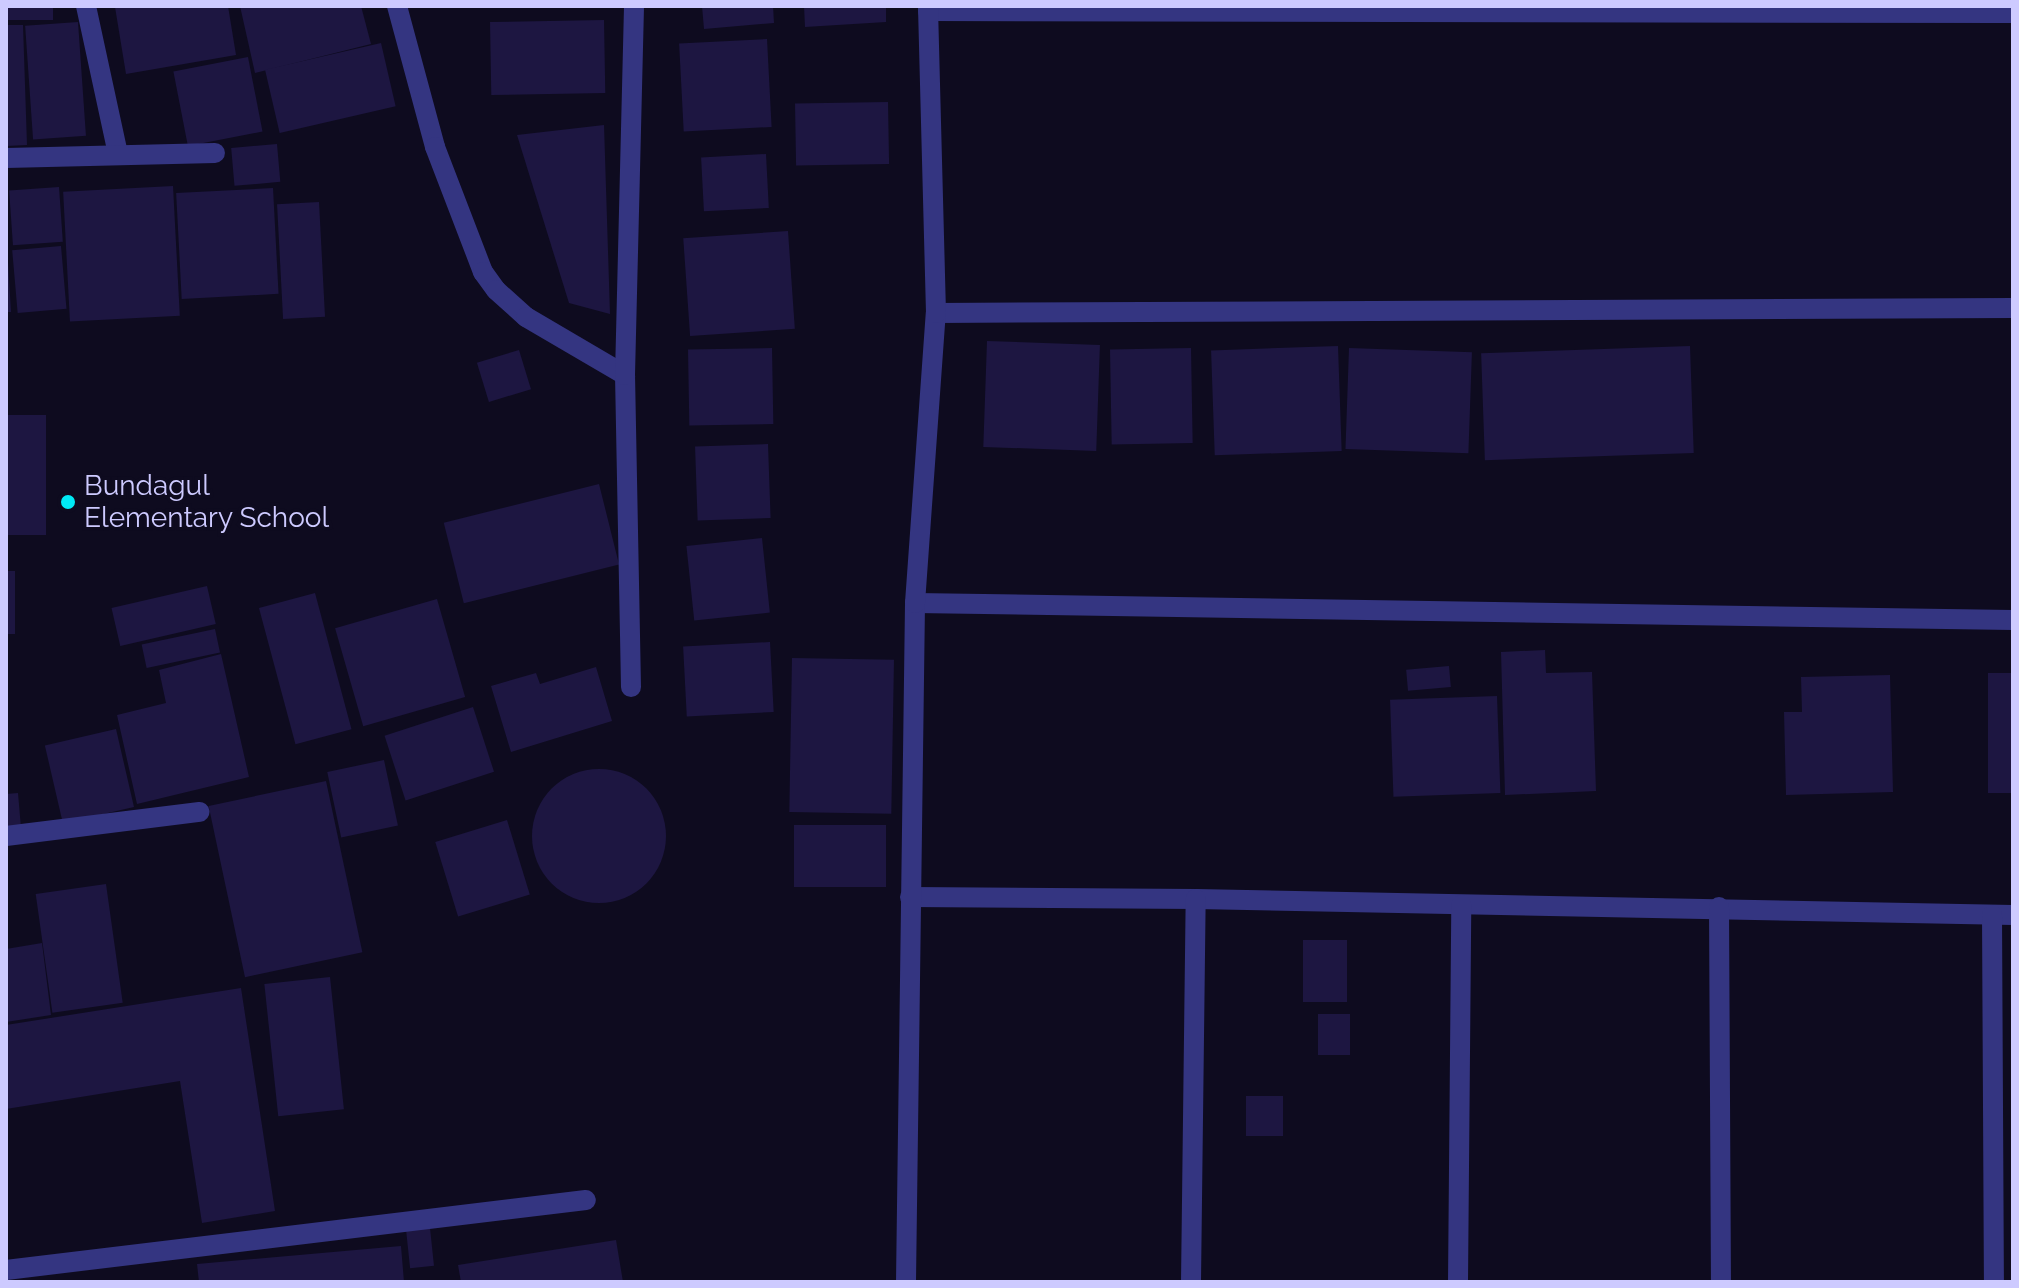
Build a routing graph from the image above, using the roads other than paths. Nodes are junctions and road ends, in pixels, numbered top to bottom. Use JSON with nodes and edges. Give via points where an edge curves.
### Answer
{"nodes":[{"id":1,"x":86,"y":6,"type":"edge"},
{"id":2,"x":397,"y":6,"type":"edge"},
{"id":3,"x":634,"y":6,"type":"edge"},
{"id":4,"x":928,"y":8,"type":"edge"},
{"id":5,"x":2013,"y":13,"type":"edge"},
{"id":6,"x":215,"y":153,"type":"dead end"},
{"id":7,"x":118,"y":154,"type":"junction"},
{"id":8,"x":6,"y":158,"type":"edge"},
{"id":9,"x":2013,"y":308,"type":"edge"},
{"id":10,"x":936,"y":313,"type":"junction"},
{"id":11,"x":625,"y":375,"type":"junction"},
{"id":12,"x":915,"y":603,"type":"junction"},
{"id":13,"x":2013,"y":620,"type":"edge"},
{"id":14,"x":631,"y":687,"type":"dead end"},
{"id":15,"x":200,"y":812,"type":"dead end"},
{"id":16,"x":6,"y":836,"type":"edge"},
{"id":17,"x":910,"y":897,"type":"junction"},
{"id":18,"x":1196,"y":899,"type":"junction"},
{"id":19,"x":1461,"y":905,"type":"junction"},
{"id":20,"x":1719,"y":907,"type":"junction"},
{"id":21,"x":2003,"y":915,"type":"edge"},
{"id":22,"x":586,"y":1200,"type":"dead end"},
{"id":23,"x":6,"y":1270,"type":"edge"},
{"id":24,"x":906,"y":1282,"type":"edge"},
{"id":25,"x":1191,"y":1282,"type":"edge"},
{"id":26,"x":1458,"y":1282,"type":"edge"},
{"id":27,"x":1721,"y":1282,"type":"edge"},
{"id":28,"x":1994,"y":1282,"type":"edge"}],
"edges":[{"from":1,"to":7,"type":"street"},
{"from":2,"to":11,"type":"street","via":[[435,147],[483,272],[526,317]]},
{"from":3,"to":11,"type":"street"},
{"from":4,"to":5,"type":"street"},
{"from":4,"to":10,"type":"street"},
{"from":6,"to":7,"type":"street"},
{"from":7,"to":8,"type":"street"},
{"from":9,"to":10,"type":"street"},
{"from":10,"to":12,"type":"street"},
{"from":11,"to":14,"type":"street"},
{"from":12,"to":13,"type":"street"},
{"from":12,"to":17,"type":"street"},
{"from":15,"to":16,"type":"street"},
{"from":17,"to":18,"type":"street"},
{"from":17,"to":24,"type":"street"},
{"from":18,"to":19,"type":"street"},
{"from":18,"to":25,"type":"street"},
{"from":19,"to":20,"type":"street"},
{"from":19,"to":26,"type":"street"},
{"from":20,"to":21,"type":"street"},
{"from":20,"to":27,"type":"street"},
{"from":21,"to":28,"type":"street"},
{"from":22,"to":23,"type":"street"}]}
